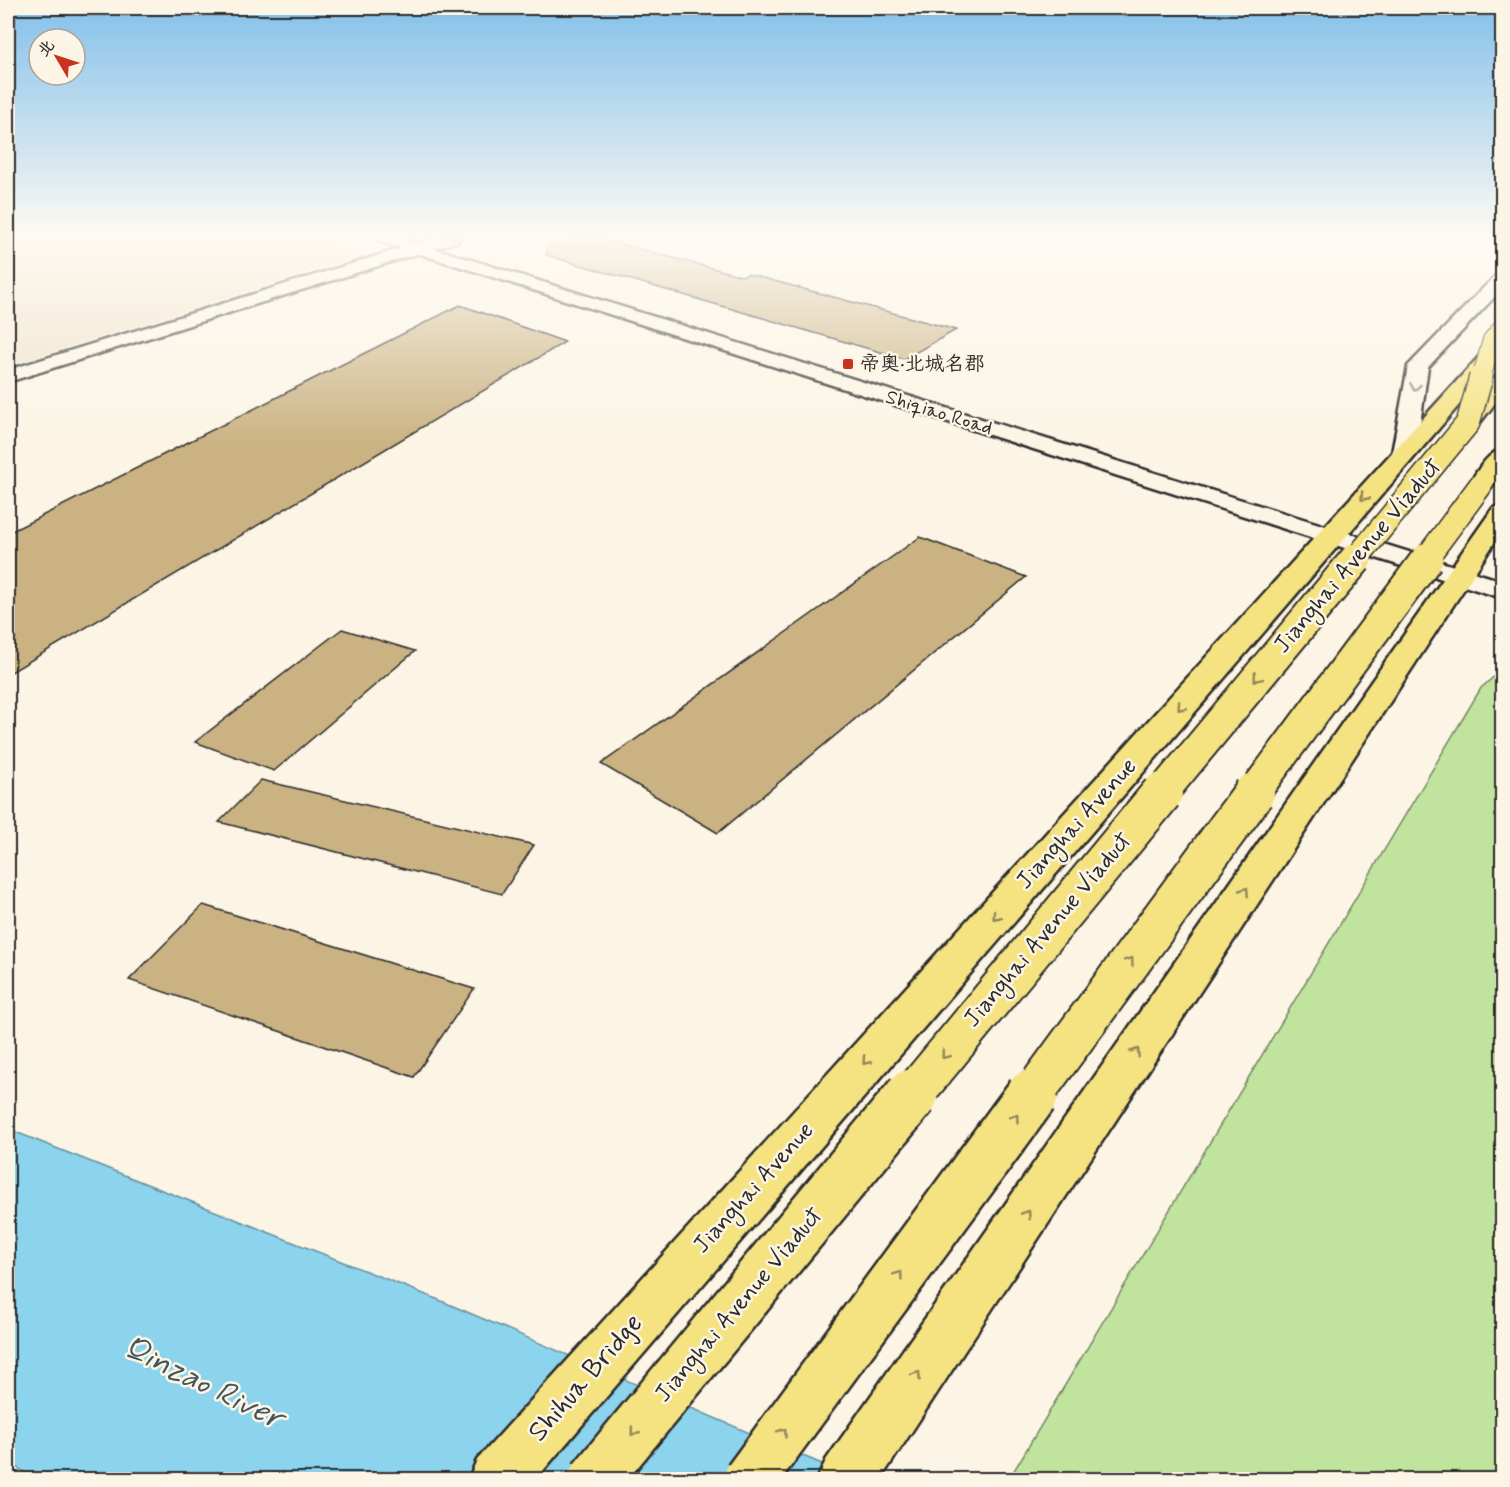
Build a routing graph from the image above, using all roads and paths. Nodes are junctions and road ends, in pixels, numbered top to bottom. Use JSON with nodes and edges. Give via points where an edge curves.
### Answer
{"nodes":[{"id":1,"x":223,"y":307,"type":"edge"},
{"id":2,"x":624,"y":307,"type":"edge"},
{"id":3,"x":1475,"y":307,"type":"edge"},
{"id":4,"x":1503,"y":328,"type":"edge"},
{"id":5,"x":1503,"y":343,"type":"edge"},
{"id":6,"x":8,"y":376,"type":"edge"},
{"id":7,"x":1503,"y":381,"type":"edge"},
{"id":8,"x":1468,"y":423,"type":"junction"},
{"id":9,"x":1404,"y":453,"type":"junction"},
{"id":10,"x":1497,"y":495,"type":"edge"},
{"id":11,"x":1335,"y":530,"type":"junction"},
{"id":12,"x":1477,"y":572,"type":"edge"},
{"id":13,"x":1503,"y":590,"type":"edge"},
{"id":14,"x":651,"y":1305,"type":"joint"},
{"id":15,"x":497,"y":1479,"type":"edge"},
{"id":16,"x":594,"y":1479,"type":"edge"},
{"id":17,"x":749,"y":1479,"type":"edge"},
{"id":18,"x":846,"y":1479,"type":"edge"}],
"edges":[{"from":1,"to":6,"type":"main road"},
{"from":2,"to":11,"type":"main road","name":"Shiqiao Road"},
{"from":3,"to":9,"type":"main road","one_way":true,"via":[[1418,366]]},
{"from":4,"to":8,"type":"main road","bridge":true,"via":[[1492,340]]},
{"from":5,"to":9,"type":"main road","name":"Jianghai Avenue"},
{"from":7,"to":8,"type":"main road","name":"Jianghai Avenue Viaduct"},
{"from":8,"to":16,"type":"main road","name":"Jianghai Avenue Viaduct","one_way":true,"bridge":true},
{"from":9,"to":11,"type":"main road","name":"Jianghai Avenue","one_way":true},
{"from":10,"to":12,"type":"main road"},
{"from":17,"to":10,"type":"main road","name":"Jianghai Avenue Viaduct","one_way":true,"bridge":true},
{"from":11,"to":12,"type":"main road","name":"Shiqiao Road"},
{"from":11,"to":14,"type":"main road","name":"Jianghai Avenue","one_way":true},
{"from":12,"to":13,"type":"main road","name":"Shiqiao Road"},
{"from":18,"to":12,"type":"main road","one_way":true},
{"from":14,"to":15,"type":"main road","name":"Shihua Bridge"}]}
